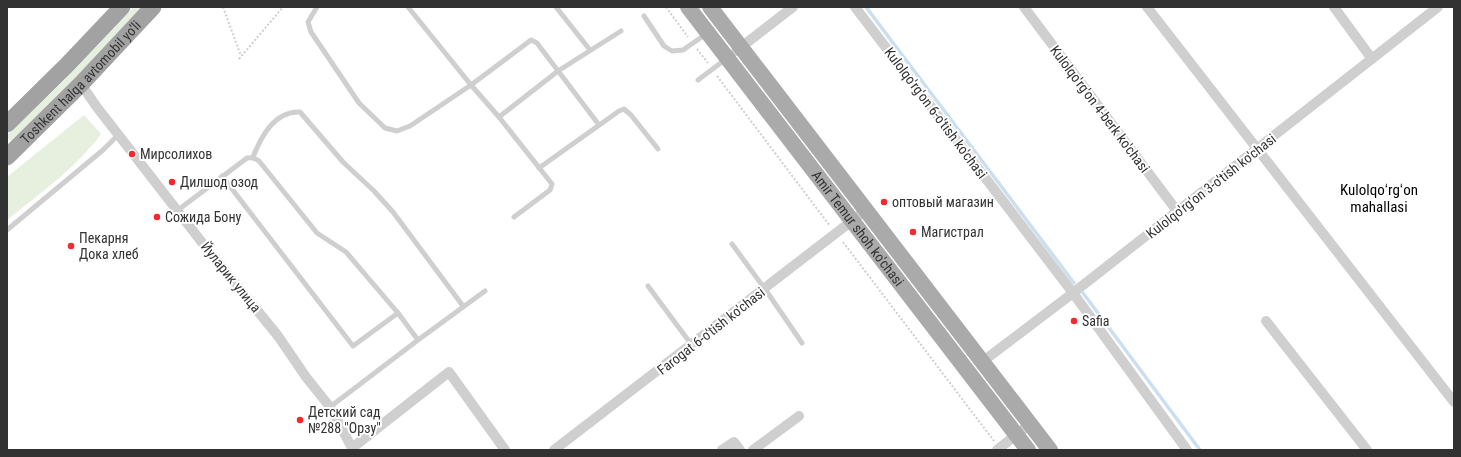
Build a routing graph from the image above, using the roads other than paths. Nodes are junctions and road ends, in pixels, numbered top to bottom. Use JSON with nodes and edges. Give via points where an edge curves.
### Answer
{"nodes":[{"id":1,"x":122,"y":7,"type":"edge"},
{"id":2,"x":153,"y":7,"type":"edge"},
{"id":3,"x":317,"y":7,"type":"edge"},
{"id":4,"x":408,"y":7,"type":"edge"},
{"id":5,"x":556,"y":7,"type":"edge"},
{"id":6,"x":688,"y":7,"type":"edge"},
{"id":7,"x":710,"y":7,"type":"edge"},
{"id":8,"x":793,"y":7,"type":"edge"},
{"id":9,"x":855,"y":7,"type":"edge"},
{"id":10,"x":1024,"y":7,"type":"edge"},
{"id":11,"x":1147,"y":7,"type":"edge"},
{"id":12,"x":1334,"y":7,"type":"edge"},
{"id":13,"x":1438,"y":7,"type":"edge"},
{"id":14,"x":644,"y":16,"type":"dead end"},
{"id":15,"x":621,"y":31,"type":"dead end"},
{"id":16,"x":708,"y":33,"type":"junction"},
{"id":17,"x":742,"y":47,"type":"junction"},
{"id":18,"x":590,"y":50,"type":"junction"},
{"id":19,"x":727,"y":58,"type":"junction"},
{"id":20,"x":1372,"y":59,"type":"junction"},
{"id":21,"x":558,"y":71,"type":"junction"},
{"id":22,"x":698,"y":80,"type":"dead end"},
{"id":23,"x":81,"y":84,"type":"junction"},
{"id":24,"x":471,"y":85,"type":"junction"},
{"id":25,"x":499,"y":117,"type":"junction"},
{"id":26,"x":7,"y":124,"type":"edge"},
{"id":27,"x":600,"y":125,"type":"junction"},
{"id":28,"x":118,"y":134,"type":"junction"},
{"id":29,"x":658,"y":148,"type":"dead end"},
{"id":30,"x":1258,"y":149,"type":"junction"},
{"id":31,"x":7,"y":157,"type":"edge"},
{"id":32,"x":253,"y":157,"type":"junction"},
{"id":33,"x":539,"y":168,"type":"junction"},
{"id":34,"x":222,"y":176,"type":"junction"},
{"id":35,"x":178,"y":210,"type":"junction"},
{"id":36,"x":866,"y":210,"type":"junction"},
{"id":37,"x":1177,"y":211,"type":"junction"},
{"id":38,"x":514,"y":217,"type":"dead end"},
{"id":39,"x":852,"y":222,"type":"junction"},
{"id":40,"x":7,"y":230,"type":"edge"},
{"id":41,"x":732,"y":244,"type":"dead end"},
{"id":42,"x":648,"y":286,"type":"dead end"},
{"id":43,"x":765,"y":289,"type":"junction"},
{"id":44,"x":485,"y":291,"type":"dead end"},
{"id":45,"x":1073,"y":293,"type":"junction"},
{"id":46,"x":463,"y":306,"type":"junction"},
{"id":47,"x":398,"y":313,"type":"junction"},
{"id":48,"x":1266,"y":321,"type":"dead end"},
{"id":49,"x":418,"y":340,"type":"junction"},
{"id":50,"x":802,"y":343,"type":"dead end"},
{"id":51,"x":692,"y":345,"type":"junction"},
{"id":52,"x":982,"y":362,"type":"junction"},
{"id":53,"x":1454,"y":402,"type":"edge"},
{"id":54,"x":330,"y":407,"type":"junction"},
{"id":55,"x":799,"y":416,"type":"dead end"},
{"id":56,"x":1030,"y":424,"type":"junction"},
{"id":57,"x":1016,"y":435,"type":"junction"},
{"id":58,"x":352,"y":449,"type":"edge"},
{"id":59,"x":505,"y":450,"type":"edge"},
{"id":60,"x":554,"y":450,"type":"edge"},
{"id":61,"x":722,"y":450,"type":"edge"},
{"id":62,"x":740,"y":450,"type":"edge"},
{"id":63,"x":753,"y":450,"type":"edge"},
{"id":64,"x":997,"y":450,"type":"edge"},
{"id":65,"x":1028,"y":450,"type":"edge"},
{"id":66,"x":1050,"y":450,"type":"edge"},
{"id":67,"x":1187,"y":450,"type":"edge"},
{"id":68,"x":1367,"y":450,"type":"edge"}],
"edges":[{"from":1,"to":26,"type":"highway","name":"Toshkent halqa avtomobil yo'li"},
{"from":2,"to":23,"type":"highway","name":"Toshkent halqa avtomobil yo'li"},
{"from":3,"to":24,"type":"lane","via":[[308,22],[311,32],[359,103],[385,128],[396,131],[410,126]]},
{"from":4,"to":24,"type":"lane"},
{"from":5,"to":18,"type":"lane"},
{"from":6,"to":16,"type":"main road","name":"Amir Temur shoh ko'chasi"},
{"from":7,"to":17,"type":"main road","name":"Amir Temur shoh ko'chasi"},
{"from":8,"to":17,"type":"street"},
{"from":9,"to":45,"type":"street","name":"Kulolqo'rg'on 6-o'tish ko'chasi"},
{"from":10,"to":37,"type":"street","name":"Kulolqo'rg'on 4-berk ko'chasi"},
{"from":11,"to":30,"type":"street"},
{"from":12,"to":20,"type":"street"},
{"from":13,"to":20,"type":"street","name":"Kulolqo'rg'on 3-o'tish ko'chasi"},
{"from":14,"to":16,"type":"lane","via":[[664,46],[672,51],[683,50]]},
{"from":15,"to":18,"type":"lane"},
{"from":16,"to":19,"type":"main road","name":"Amir Temur shoh ko'chasi"},
{"from":17,"to":19,"type":"street"},
{"from":17,"to":36,"type":"main road","name":"Amir Temur shoh ko'chasi"},
{"from":18,"to":21,"type":"lane"},
{"from":19,"to":22,"type":"lane"},
{"from":19,"to":39,"type":"main road","name":"Amir Temur shoh ko'chasi"},
{"from":20,"to":30,"type":"street","name":"Kulolqo'rg'on 3-o'tish ko'chasi"},
{"from":21,"to":24,"type":"lane","via":[[531,40]]},
{"from":21,"to":25,"type":"lane"},
{"from":21,"to":27,"type":"lane"},
{"from":23,"to":28,"type":"street","name":"Йуларик улица"},
{"from":23,"to":31,"type":"highway","name":"Toshkent halqa avtomobil yo'li"},
{"from":24,"to":25,"type":"lane"},
{"from":25,"to":33,"type":"lane"},
{"from":27,"to":29,"type":"lane","via":[[624,109]]},
{"from":27,"to":33,"type":"lane"},
{"from":28,"to":35,"type":"street","name":"Йуларик улица"},
{"from":28,"to":40,"type":"lane","via":[[103,150]]},
{"from":30,"to":37,"type":"street","name":"Kulolqo'rg'on 3-o'tish ko'chasi"},
{"from":30,"to":53,"type":"street"},
{"from":32,"to":34,"type":"lane","via":[[247,158]]},
{"from":32,"to":46,"type":"lane","via":[[259,141],[269,127],[292,111],[300,112],[392,212]]},
{"from":32,"to":47,"type":"lane","via":[[259,161],[317,233],[346,252]]},
{"from":33,"to":38,"type":"lane","via":[[552,184],[550,190]]},
{"from":34,"to":35,"type":"lane"},
{"from":34,"to":47,"type":"lane","via":[[354,346]]},
{"from":35,"to":54,"type":"street","name":"Йуларик улица","via":[[278,336]]},
{"from":36,"to":39,"type":"street","name":"Farogat 6-o'tish ko'chasi"},
{"from":36,"to":52,"type":"main road","name":"Amir Temur shoh ko'chasi"},
{"from":37,"to":45,"type":"street","name":"Kulolqo'rg'on 3-o'tish ko'chasi"},
{"from":39,"to":43,"type":"street","name":"Farogat 6-o'tish ko'chasi"},
{"from":39,"to":57,"type":"main road","name":"Amir Temur shoh ko'chasi"},
{"from":41,"to":43,"type":"lane"},
{"from":42,"to":51,"type":"lane"},
{"from":43,"to":50,"type":"lane"},
{"from":43,"to":51,"type":"street","name":"Farogat 6-o'tish ko'chasi"},
{"from":44,"to":46,"type":"lane"},
{"from":45,"to":52,"type":"street","name":"Kulolqo'rg'on 3-o'tish ko'chasi"},
{"from":45,"to":67,"type":"street","name":"Kulolqo'rg'on 6-o'tish ko'chasi"},
{"from":46,"to":49,"type":"lane"},
{"from":47,"to":49,"type":"lane"},
{"from":48,"to":68,"type":"street"},
{"from":49,"to":54,"type":"lane"},
{"from":51,"to":60,"type":"street","name":"Farogat 6-o'tish ko'chasi"},
{"from":52,"to":56,"type":"main road","name":"Amir Temur shoh ko'chasi"},
{"from":54,"to":58,"type":"street","name":"Йуларик улица"},
{"from":55,"to":63,"type":"street"},
{"from":56,"to":57,"type":"street"},
{"from":56,"to":66,"type":"main road","name":"Amir Temur shoh ko'chasi"},
{"from":57,"to":64,"type":"street"},
{"from":57,"to":65,"type":"main road","name":"Amir Temur shoh ko'chasi"},
{"from":58,"to":59,"type":"street","via":[[450,372]]},
{"from":61,"to":62,"type":"street","via":[[734,442]]}]}
